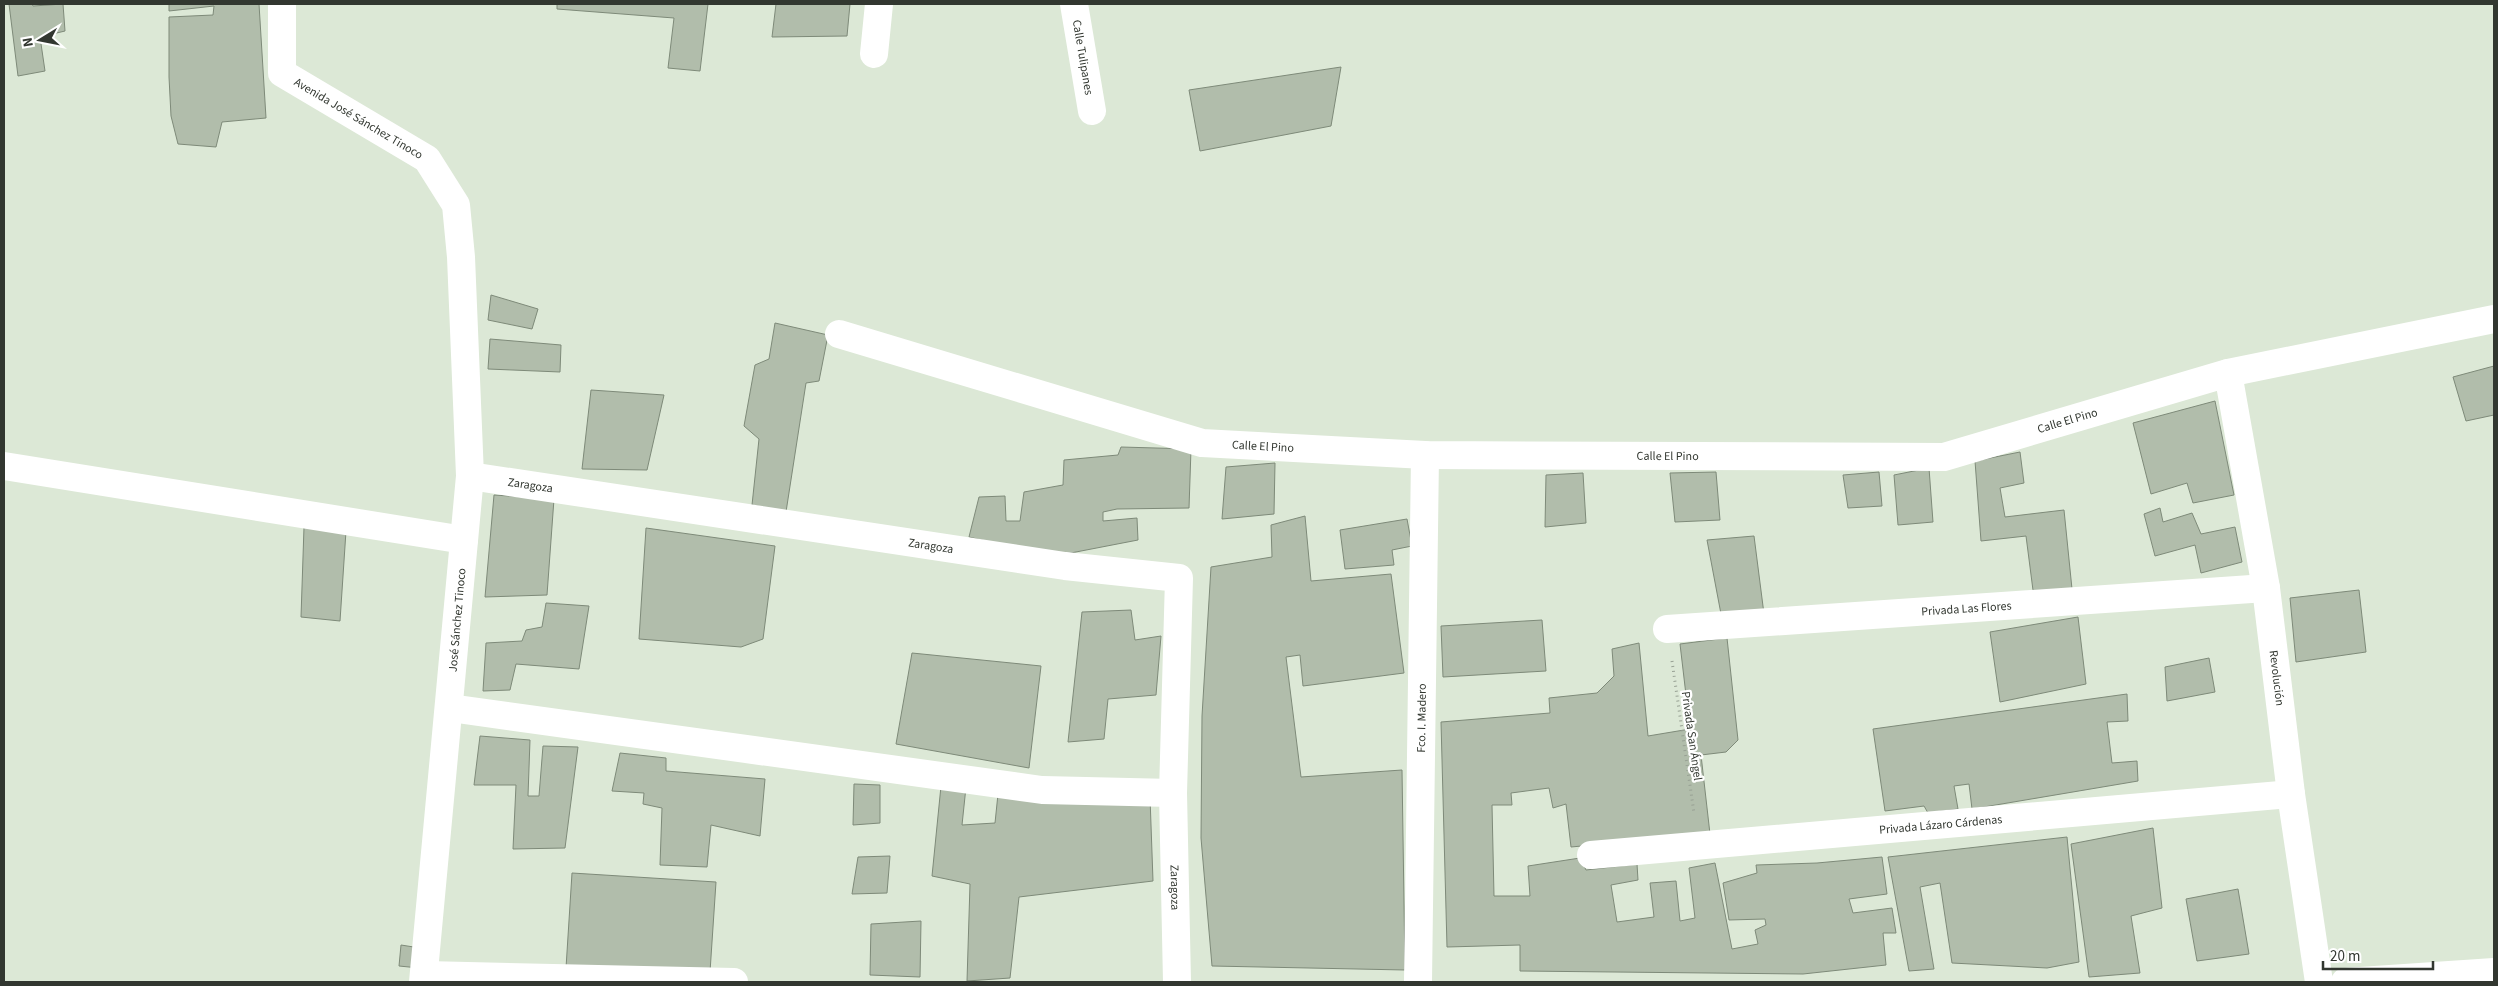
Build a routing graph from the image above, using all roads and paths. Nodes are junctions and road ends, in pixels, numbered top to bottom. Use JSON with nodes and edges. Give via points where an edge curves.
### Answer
{"nodes":[{"id":1,"x":282,"y":4,"type":"edge"},
{"id":2,"x":879,"y":4,"type":"edge"},
{"id":3,"x":1074,"y":4,"type":"edge"},
{"id":4,"x":874,"y":54,"type":"dead end"},
{"id":5,"x":1092,"y":111,"type":"dead end"},
{"id":6,"x":461,"y":258,"type":"joint"},
{"id":7,"x":2494,"y":319,"type":"edge"},
{"id":8,"x":840,"y":334,"type":"dead end"},
{"id":9,"x":2228,"y":373,"type":"junction"},
{"id":10,"x":1425,"y":455,"type":"junction"},
{"id":11,"x":4,"y":466,"type":"edge"},
{"id":12,"x":470,"y":476,"type":"junction"},
{"id":13,"x":464,"y":540,"type":"junction"},
{"id":14,"x":2266,"y":588,"type":"junction"},
{"id":15,"x":1667,"y":629,"type":"joint"},
{"id":16,"x":450,"y":708,"type":"junction"},
{"id":17,"x":1173,"y":793,"type":"junction"},
{"id":18,"x":2291,"y":794,"type":"junction"},
{"id":19,"x":1699,"y":846,"type":"junction"},
{"id":20,"x":1591,"y":855,"type":"dead end"},
{"id":21,"x":2494,"y":972,"type":"edge"},
{"id":22,"x":433,"y":979,"type":"edge"},
{"id":23,"x":734,"y":982,"type":"edge"},
{"id":24,"x":1177,"y":982,"type":"edge"},
{"id":25,"x":1418,"y":982,"type":"edge"},
{"id":26,"x":2319,"y":982,"type":"edge"},
{"id":27,"x":2345,"y":982,"type":"edge"}],
"edges":[{"from":1,"to":6,"type":"street","name":"Avenida José Sánchez Tinoco","via":[[282,73],[426,159],[456,205]]},
{"from":2,"to":4,"type":"street"},
{"from":3,"to":5,"type":"street","name":"Calle Tulipanes"},
{"from":6,"to":12,"type":"street","name":"José Sánchez Tinoco"},
{"from":7,"to":9,"type":"street","name":"Calle El Pino"},
{"from":8,"to":10,"type":"street","name":"Calle El Pino","via":[[1202,443]]},
{"from":9,"to":10,"type":"street","name":"Calle El Pino","via":[[1944,457]]},
{"from":9,"to":14,"type":"street","name":"Revolución"},
{"from":10,"to":25,"type":"street","name":"Fco. I. Madero"},
{"from":11,"to":13,"type":"street"},
{"from":12,"to":13,"type":"street","name":"José Sánchez Tinoco"},
{"from":12,"to":17,"type":"street","name":"Zaragoza","via":[[1065,566],[1179,578]]},
{"from":13,"to":16,"type":"street","name":"José Sánchez Tinoco"},
{"from":14,"to":15,"type":"street","name":"Privada Las Flores"},
{"from":14,"to":18,"type":"street","name":"Revolución"},
{"from":15,"to":19,"type":"path","name":"Privada San Ángel"},
{"from":16,"to":17,"type":"street","via":[[1042,790]]},
{"from":16,"to":22,"type":"street","name":"José Sánchez Tinoco"},
{"from":17,"to":24,"type":"street","name":"Zaragoza"},
{"from":18,"to":19,"type":"street","name":"Privada Lázaro Cárdenas"},
{"from":18,"to":26,"type":"street","name":"Revolución"},
{"from":19,"to":20,"type":"street","name":"Privada Lázaro Cárdenas"},
{"from":21,"to":27,"type":"street"},
{"from":22,"to":23,"type":"street"}]}
